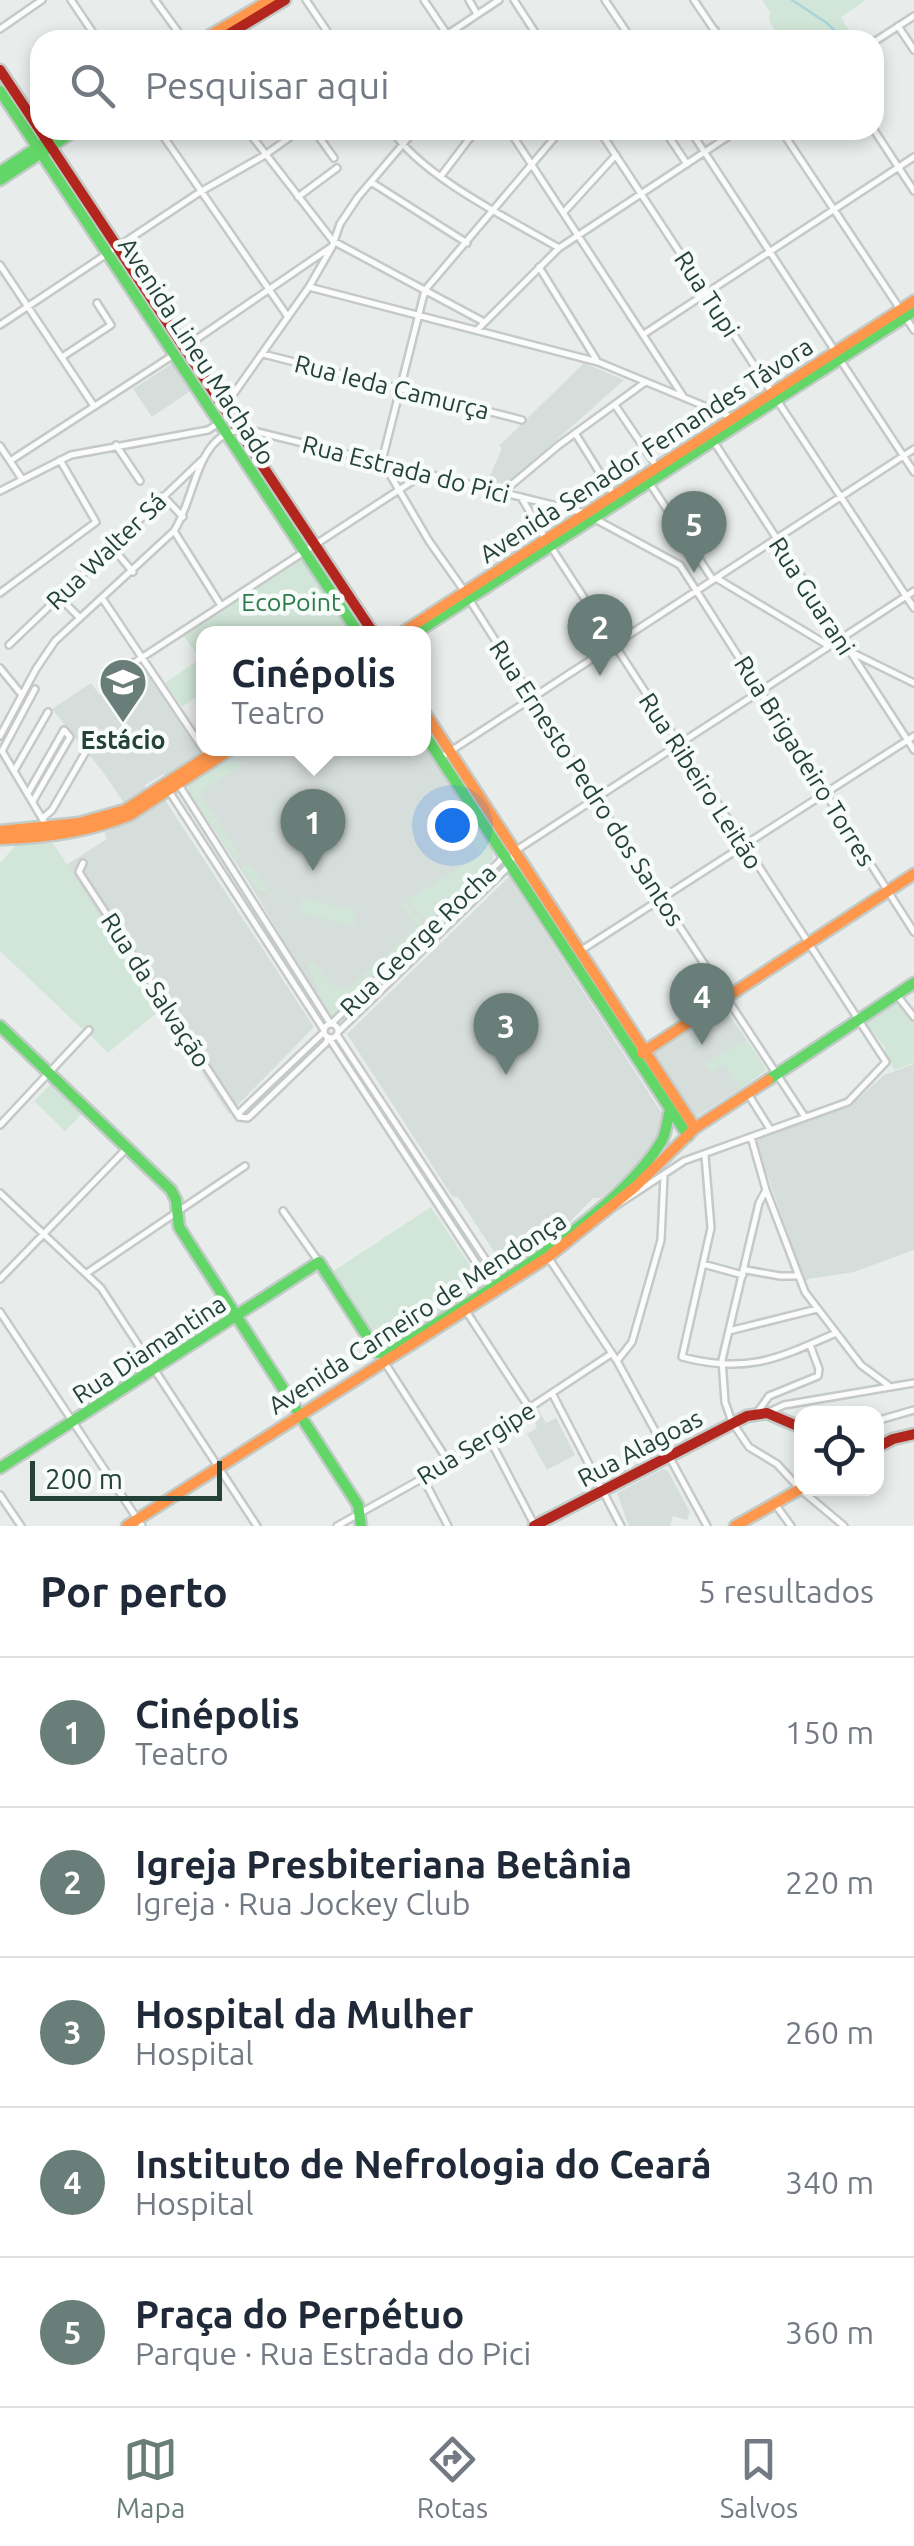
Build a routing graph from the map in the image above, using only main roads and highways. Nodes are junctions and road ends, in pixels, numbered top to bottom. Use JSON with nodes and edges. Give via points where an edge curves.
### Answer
{"nodes":[{"id":1,"x":270,"y":0,"type":"edge"},
{"id":2,"x":285,"y":0,"type":"edge"},
{"id":3,"x":240,"y":25,"type":"junction"},
{"id":4,"x":227,"y":30,"type":"edge"},
{"id":5,"x":233,"y":30,"type":"edge"},
{"id":6,"x":0,"y":70,"type":"edge"},
{"id":7,"x":0,"y":91,"type":"edge"},
{"id":8,"x":30,"y":121,"type":"edge"},
{"id":9,"x":30,"y":128,"type":"edge"},
{"id":10,"x":40,"y":140,"type":"edge"},
{"id":11,"x":41,"y":140,"type":"edge"},
{"id":12,"x":52,"y":140,"type":"edge"},
{"id":13,"x":57,"y":140,"type":"edge"},
{"id":14,"x":45,"y":146,"type":"junction"},
{"id":15,"x":0,"y":172,"type":"edge"},
{"id":16,"x":0,"y":180,"type":"edge"},
{"id":17,"x":914,"y":300,"type":"edge"},
{"id":18,"x":906,"y":312,"type":"edge"},
{"id":19,"x":180,"y":351,"type":"junction"},
{"id":20,"x":774,"y":395,"type":"junction"},
{"id":21,"x":229,"y":428,"type":"junction"},
{"id":22,"x":588,"y":515,"type":"junction"},
{"id":23,"x":309,"y":547,"type":"junction"},
{"id":24,"x":467,"y":595,"type":"junction"},
{"id":25,"x":354,"y":626,"type":"edge"},
{"id":26,"x":368,"y":626,"type":"edge"},
{"id":27,"x":414,"y":626,"type":"edge"},
{"id":28,"x":425,"y":626,"type":"edge"},
{"id":29,"x":431,"y":727,"type":"edge"},
{"id":30,"x":431,"y":740,"type":"edge"},
{"id":31,"x":444,"y":754,"type":"junction"},
{"id":32,"x":208,"y":756,"type":"edge"},
{"id":33,"x":219,"y":756,"type":"edge"},
{"id":34,"x":170,"y":786,"type":"junction"},
{"id":35,"x":0,"y":831,"type":"edge"},
{"id":36,"x":0,"y":839,"type":"edge"},
{"id":37,"x":914,"y":874,"type":"edge"},
{"id":38,"x":914,"y":983,"type":"edge"},
{"id":39,"x":0,"y":1026,"type":"edge"},
{"id":40,"x":640,"y":1054,"type":"junction"},
{"id":41,"x":668,"y":1109,"type":"junction"},
{"id":42,"x":691,"y":1132,"type":"junction"},
{"id":43,"x":497,"y":1286,"type":"junction"},
{"id":44,"x":237,"y":1316,"type":"junction"},
{"id":45,"x":382,"y":1358,"type":"junction"},
{"id":46,"x":301,"y":1412,"type":"junction"},
{"id":47,"x":794,"y":1425,"type":"edge"},
{"id":48,"x":914,"y":1434,"type":"edge"},
{"id":49,"x":884,"y":1442,"type":"edge"},
{"id":50,"x":0,"y":1468,"type":"edge"},
{"id":51,"x":794,"y":1493,"type":"edge"},
{"id":52,"x":136,"y":1524,"type":"edge"},
{"id":53,"x":361,"y":1526,"type":"edge"},
{"id":54,"x":535,"y":1526,"type":"edge"},
{"id":55,"x":735,"y":1526,"type":"edge"}],
"edges":[{"from":1,"to":3,"type":"main road"},
{"from":2,"to":3,"type":"main road"},
{"from":3,"to":4,"type":"main road"},
{"from":3,"to":5,"type":"main road"},
{"from":6,"to":8,"type":"main road","name":"Avenida Lineu Machado"},
{"from":7,"to":9,"type":"main road","name":"Avenida Lineu Machado"},
{"from":10,"to":14,"type":"main road","name":"Avenida Lineu Machado"},
{"from":11,"to":14,"type":"main road","name":"Avenida Lineu Machado"},
{"from":12,"to":14,"type":"main road"},
{"from":13,"to":14,"type":"main road"},
{"from":14,"to":15,"type":"main road"},
{"from":14,"to":16,"type":"main road"},
{"from":14,"to":19,"type":"main road","name":"Avenida Lineu Machado","via":[[109,254]]},
{"from":14,"to":19,"type":"main road","name":"Avenida Lineu Machado","via":[[119,247]]},
{"from":17,"to":18,"type":"main road","name":"Avenida Senador Fernandes Távora"},
{"from":18,"to":20,"type":"main road","name":"Avenida Senador Fernandes Távora"},
{"from":19,"to":21,"type":"main road","name":"Avenida Lineu Machado"},
{"from":19,"to":21,"type":"main road","name":"Avenida Lineu Machado","via":[[224,407]]},
{"from":20,"to":22,"type":"main road","name":"Avenida Senador Fernandes Távora"},
{"from":20,"to":22,"type":"main road","name":"Avenida Senador Fernandes Távora"},
{"from":21,"to":23,"type":"main road","name":"Avenida Lineu Machado"},
{"from":22,"to":24,"type":"main road","name":"Avenida Senador Fernandes Távora"},
{"from":23,"to":25,"type":"main road","name":"Avenida Lineu Machado"},
{"from":23,"to":26,"type":"main road","name":"Avenida Lineu Machado"},
{"from":24,"to":27,"type":"main road","name":"Avenida Senador Fernandes Távora"},
{"from":24,"to":28,"type":"main road","name":"Avenida Senador Fernandes Távora"},
{"from":29,"to":31,"type":"main road"},
{"from":30,"to":31,"type":"main road"},
{"from":31,"to":40,"type":"main road"},
{"from":32,"to":34,"type":"main road"},
{"from":33,"to":34,"type":"main road"},
{"from":34,"to":35,"type":"main road","via":[[90,823]]},
{"from":34,"to":36,"type":"main road","via":[[100,827],[68,836]]},
{"from":37,"to":40,"type":"main road"},
{"from":38,"to":42,"type":"main road","name":"Avenida Carneiro de Mendonça"},
{"from":39,"to":44,"type":"main road","via":[[170,1190],[180,1228]]},
{"from":40,"to":41,"type":"main road"},
{"from":40,"to":42,"type":"main road"},
{"from":41,"to":42,"type":"main road"},
{"from":41,"to":43,"type":"main road","name":"Avenida Carneiro de Mendonça","via":[[670,1128],[655,1156]]},
{"from":42,"to":43,"type":"main road","name":"Avenida Carneiro de Mendonça","via":[[548,1257]]},
{"from":43,"to":45,"type":"main road","name":"Avenida Carneiro de Mendonça"},
{"from":43,"to":45,"type":"main road","name":"Avenida Carneiro de Mendonça"},
{"from":44,"to":45,"type":"main road","name":"Rua Diamantina","via":[[319,1262]]},
{"from":44,"to":46,"type":"main road"},
{"from":44,"to":50,"type":"main road","name":"Rua Diamantina"},
{"from":45,"to":46,"type":"main road","name":"Avenida Carneiro de Mendonça"},
{"from":46,"to":52,"type":"main road","name":"Avenida Carneiro de Mendonça"},
{"from":46,"to":53,"type":"main road","via":[[358,1504]]},
{"from":47,"to":54,"type":"main road","name":"Rua Alagoas","via":[[761,1414],[732,1422]]},
{"from":48,"to":49,"type":"main road"},
{"from":51,"to":55,"type":"main road"}]}
